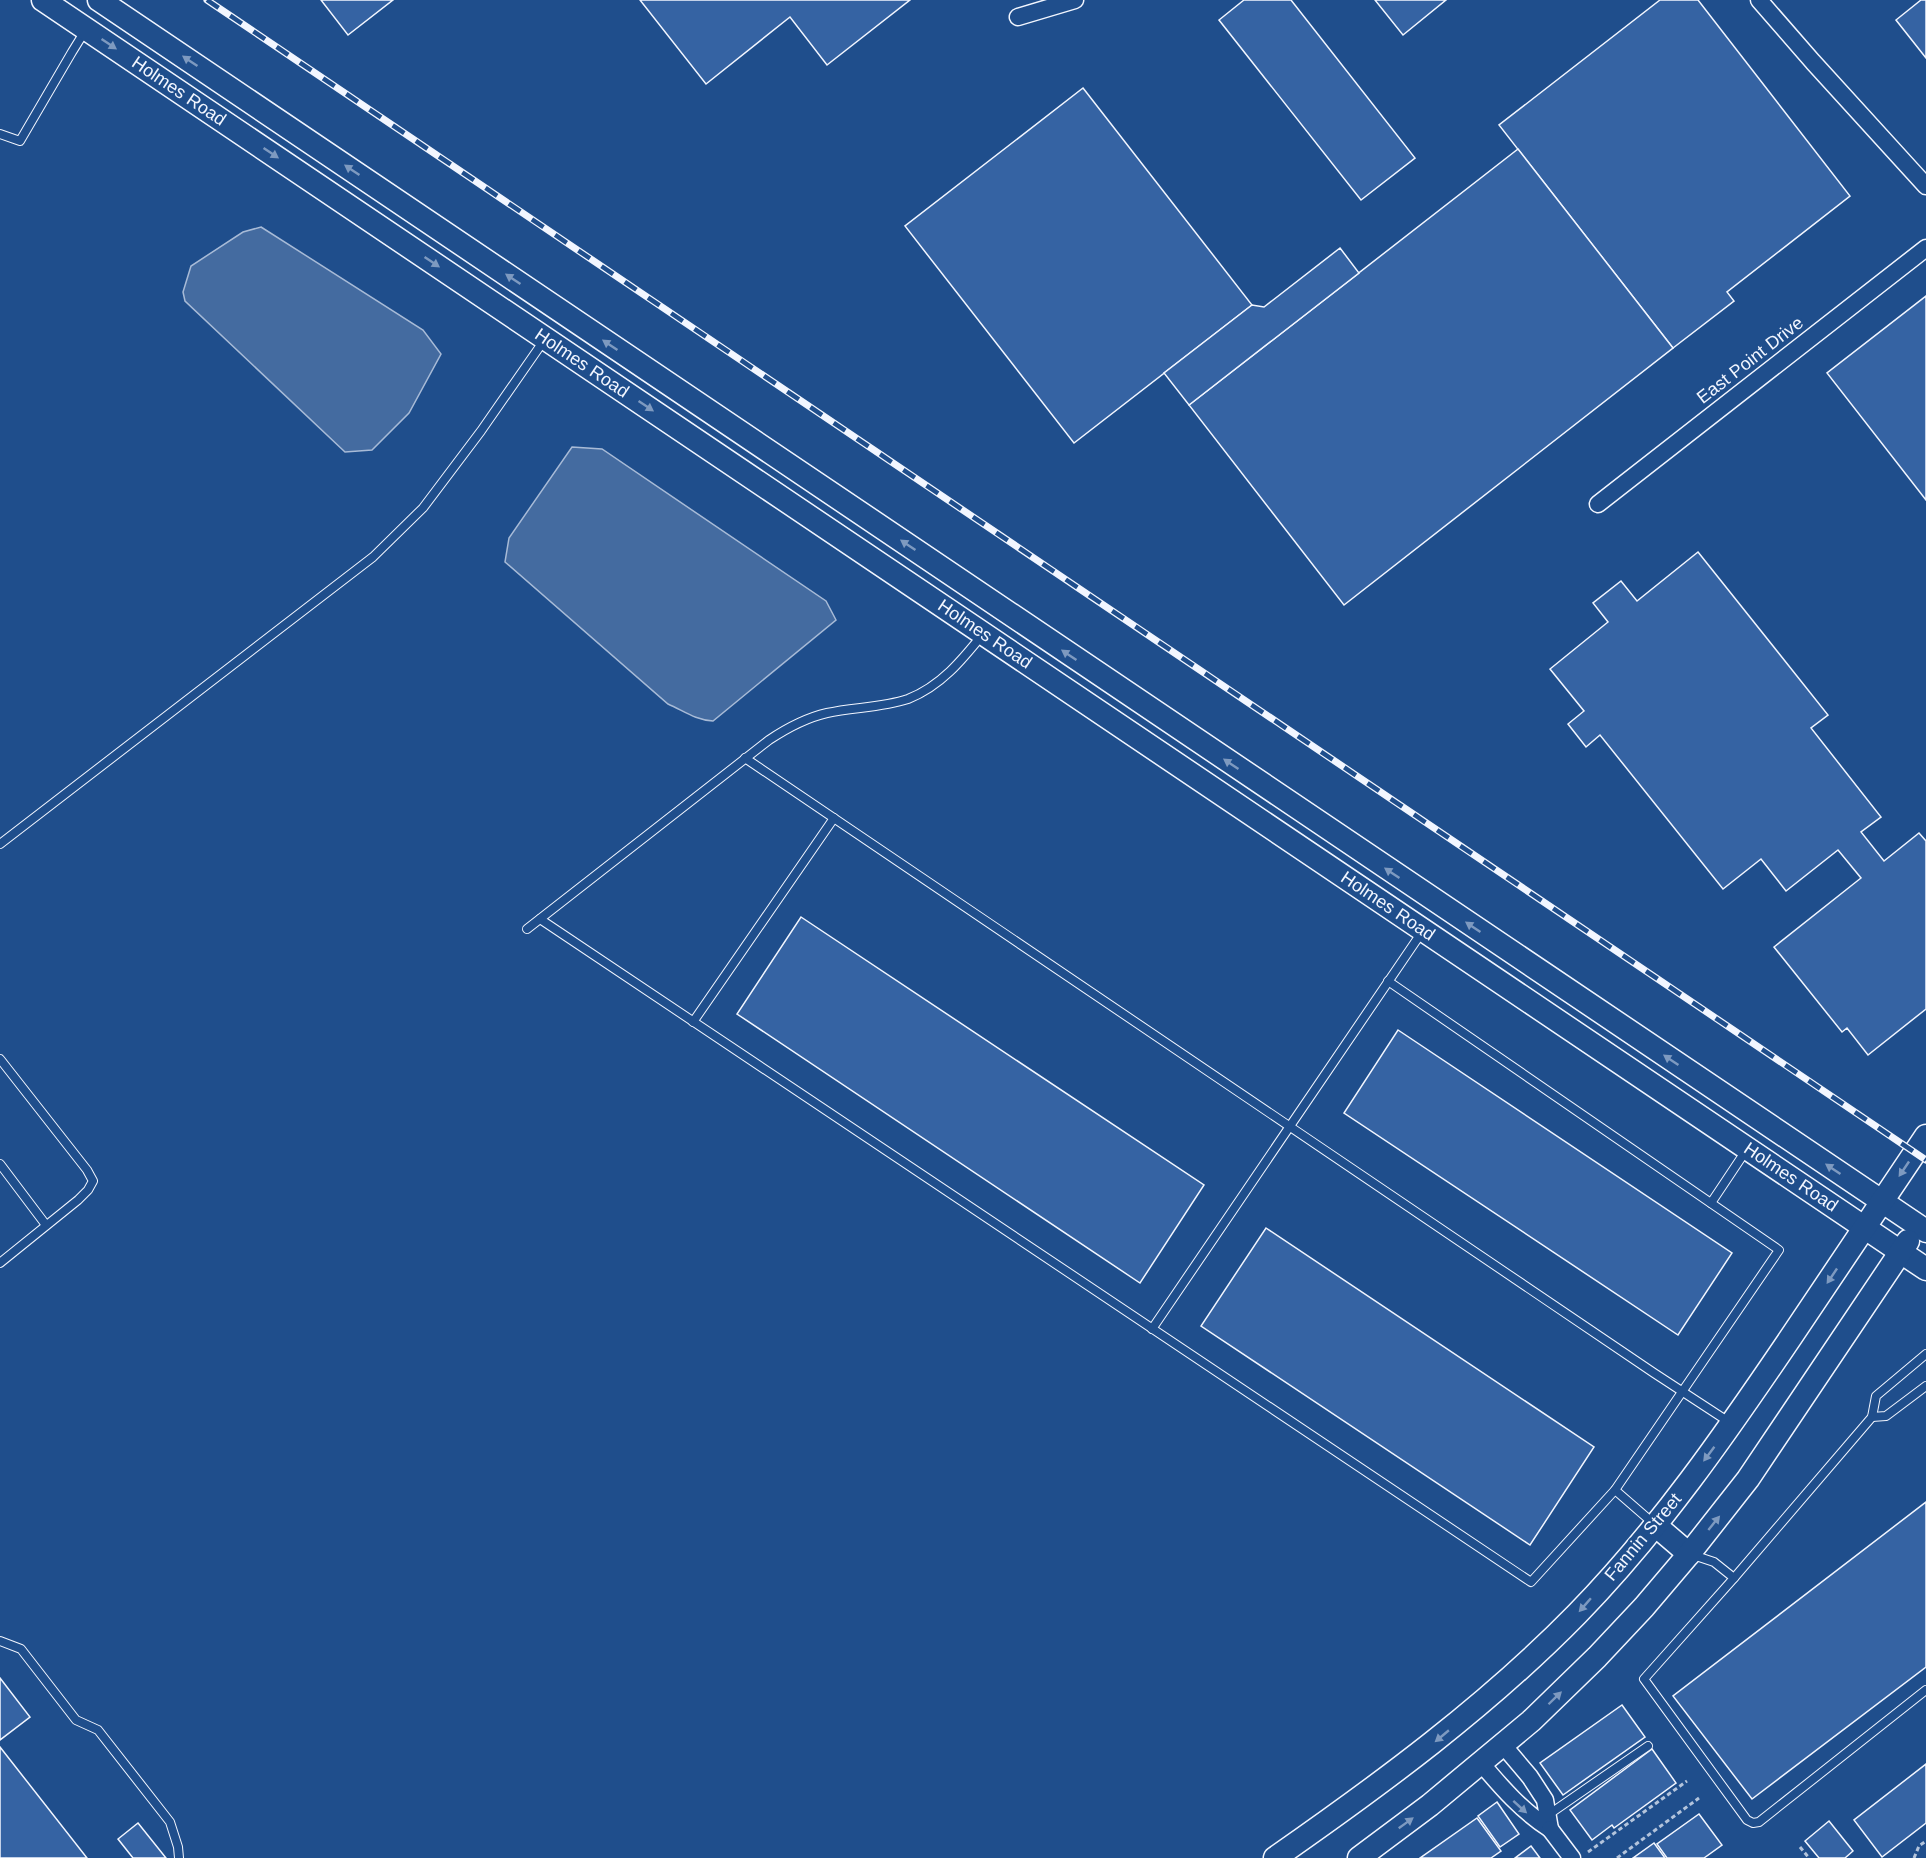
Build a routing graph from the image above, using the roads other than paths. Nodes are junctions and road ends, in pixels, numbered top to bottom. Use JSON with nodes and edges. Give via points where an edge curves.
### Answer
{"nodes":[{"id":1,"x":43,"y":0,"type":"edge"},
{"id":2,"x":99,"y":0,"type":"edge"},
{"id":3,"x":1075,"y":0,"type":"edge"},
{"id":4,"x":1759,"y":0,"type":"edge"},
{"id":5,"x":1017,"y":17,"type":"dead end"},
{"id":6,"x":87,"y":29,"type":"junction"},
{"id":7,"x":0,"y":134,"type":"edge"},
{"id":8,"x":1926,"y":186,"type":"edge"},
{"id":9,"x":1926,"y":248,"type":"edge"},
{"id":10,"x":562,"y":312,"type":"junction"},
{"id":11,"x":546,"y":339,"type":"junction"},
{"id":12,"x":1598,"y":504,"type":"dead end"},
{"id":13,"x":999,"y":607,"type":"junction"},
{"id":14,"x":983,"y":633,"type":"junction"},
{"id":15,"x":745,"y":758,"type":"junction"},
{"id":16,"x":834,"y":818,"type":"junction"},
{"id":17,"x":0,"y":844,"type":"edge"},
{"id":18,"x":1441,"y":906,"type":"junction"},
{"id":19,"x":540,"y":919,"type":"junction"},
{"id":20,"x":527,"y":929,"type":"dead end"},
{"id":21,"x":1424,"y":930,"type":"junction"},
{"id":22,"x":1388,"y":981,"type":"junction"},
{"id":23,"x":693,"y":1022,"type":"junction"},
{"id":24,"x":0,"y":1059,"type":"edge"},
{"id":25,"x":1290,"y":1126,"type":"junction"},
{"id":26,"x":1926,"y":1136,"type":"edge"},
{"id":27,"x":1748,"y":1148,"type":"junction"},
{"id":28,"x":0,"y":1164,"type":"edge"},
{"id":29,"x":1881,"y":1202,"type":"junction"},
{"id":30,"x":1711,"y":1203,"type":"junction"},
{"id":31,"x":1923,"y":1224,"type":"edge"},
{"id":32,"x":46,"y":1225,"type":"junction"},
{"id":33,"x":1864,"y":1228,"type":"junction"},
{"id":34,"x":1900,"y":1252,"type":"junction"},
{"id":35,"x":0,"y":1263,"type":"edge"},
{"id":36,"x":1926,"y":1269,"type":"edge"},
{"id":37,"x":1152,"y":1329,"type":"junction"},
{"id":38,"x":1926,"y":1354,"type":"edge"},
{"id":39,"x":1926,"y":1386,"type":"edge"},
{"id":40,"x":1683,"y":1392,"type":"junction"},
{"id":41,"x":1872,"y":1417,"type":"junction"},
{"id":42,"x":1731,"y":1424,"type":"junction"},
{"id":43,"x":1615,"y":1490,"type":"junction"},
{"id":44,"x":1655,"y":1525,"type":"junction"},
{"id":45,"x":1689,"y":1554,"type":"junction"},
{"id":46,"x":1734,"y":1578,"type":"junction"},
{"id":47,"x":4,"y":1642,"type":"edge"},
{"id":48,"x":0,"y":1650,"type":"edge"},
{"id":49,"x":1926,"y":1690,"type":"edge"},
{"id":50,"x":1503,"y":1745,"type":"junction"},
{"id":51,"x":1648,"y":1746,"type":"dead end"},
{"id":52,"x":1481,"y":1763,"type":"junction"},
{"id":53,"x":1549,"y":1822,"type":"junction"},
{"id":54,"x":179,"y":1858,"type":"edge"},
{"id":55,"x":1275,"y":1858,"type":"edge"},
{"id":56,"x":1359,"y":1858,"type":"edge"},
{"id":57,"x":1572,"y":1858,"type":"edge"}],
"edges":[{"from":1,"to":6,"type":"main road","name":"Holmes Road"},
{"from":10,"to":2,"type":"main road","name":"Holmes Road","one_way":true},
{"from":3,"to":5,"type":"street"},
{"from":4,"to":8,"type":"street"},
{"from":6,"to":7,"type":"lane","via":[[20,141]]},
{"from":6,"to":11,"type":"main road","name":"Holmes Road","one_way":true},
{"from":9,"to":12,"type":"street","name":"East Point Drive"},
{"from":10,"to":11,"type":"main road"},
{"from":13,"to":10,"type":"main road","name":"Holmes Road","one_way":true},
{"from":11,"to":14,"type":"main road","name":"Holmes Road","one_way":true},
{"from":11,"to":17,"type":"lane","via":[[423,508],[373,556]]},
{"from":13,"to":14,"type":"main road"},
{"from":18,"to":13,"type":"main road","name":"Holmes Road","one_way":true},
{"from":14,"to":15,"type":"lane","via":[[956,667],[934,685],[909,698],[827,713],[793,725]]},
{"from":14,"to":21,"type":"main road","name":"Holmes Road"},
{"from":15,"to":16,"type":"lane"},
{"from":15,"to":19,"type":"lane"},
{"from":16,"to":23,"type":"lane"},
{"from":16,"to":25,"type":"lane"},
{"from":18,"to":21,"type":"main road"},
{"from":29,"to":18,"type":"main road","name":"Holmes Road","one_way":true},
{"from":19,"to":20,"type":"lane"},
{"from":19,"to":23,"type":"lane"},
{"from":21,"to":22,"type":"lane"},
{"from":21,"to":27,"type":"main road","name":"Holmes Road"},
{"from":22,"to":25,"type":"lane"},
{"from":22,"to":30,"type":"lane"},
{"from":23,"to":37,"type":"lane"},
{"from":24,"to":32,"type":"lane","via":[[93,1181],[83,1195]]},
{"from":25,"to":37,"type":"lane"},
{"from":25,"to":40,"type":"lane"},
{"from":26,"to":29,"type":"main road","name":"Fannin Street","one_way":true},
{"from":27,"to":30,"type":"lane"},
{"from":27,"to":33,"type":"main road","name":"Holmes Road"},
{"from":28,"to":32,"type":"lane"},
{"from":29,"to":31,"type":"main road","name":"Holmes Road"},
{"from":29,"to":33,"type":"main road","name":"Fannin Street"},
{"from":30,"to":40,"type":"lane","via":[[1779,1250]]},
{"from":31,"to":34,"type":"main road"},
{"from":32,"to":35,"type":"lane"},
{"from":33,"to":34,"type":"main road","name":"Holmes Road"},
{"from":33,"to":42,"type":"main road","name":"Fannin Street","one_way":true},
{"from":34,"to":36,"type":"main road","name":"Holmes Road"},
{"from":45,"to":34,"type":"main road","one_way":true,"via":[[1748,1479]]},
{"from":37,"to":43,"type":"lane","via":[[1531,1582]]},
{"from":38,"to":41,"type":"lane","via":[[1876,1396]]},
{"from":39,"to":41,"type":"lane","via":[[1886,1416]]},
{"from":40,"to":42,"type":"lane"},
{"from":40,"to":43,"type":"lane"},
{"from":41,"to":46,"type":"lane"},
{"from":42,"to":44,"type":"main road","name":"Fannin Street","one_way":true},
{"from":43,"to":44,"type":"lane"},
{"from":44,"to":45,"type":"main road"},
{"from":44,"to":55,"type":"main road","name":"Fannin Street","one_way":true,"via":[[1578,1613],[1514,1675],[1430,1746]]},
{"from":45,"to":46,"type":"lane","via":[[1714,1562]]},
{"from":50,"to":45,"type":"main road","one_way":true,"via":[[1597,1657]]},
{"from":46,"to":49,"type":"lane","via":[[1644,1679],[1747,1820],[1759,1822]]},
{"from":47,"to":48,"type":"lane"},
{"from":47,"to":54,"type":"lane","via":[[21,1649],[76,1720],[98,1730],[170,1822]]},
{"from":50,"to":52,"type":"main road"},
{"from":50,"to":53,"type":"street","via":[[1545,1800]]},
{"from":51,"to":53,"type":"lane"},
{"from":52,"to":53,"type":"street","one_way":true,"via":[[1531,1817]]},
{"from":56,"to":52,"type":"main road","one_way":true},
{"from":53,"to":57,"type":"street"}]}
